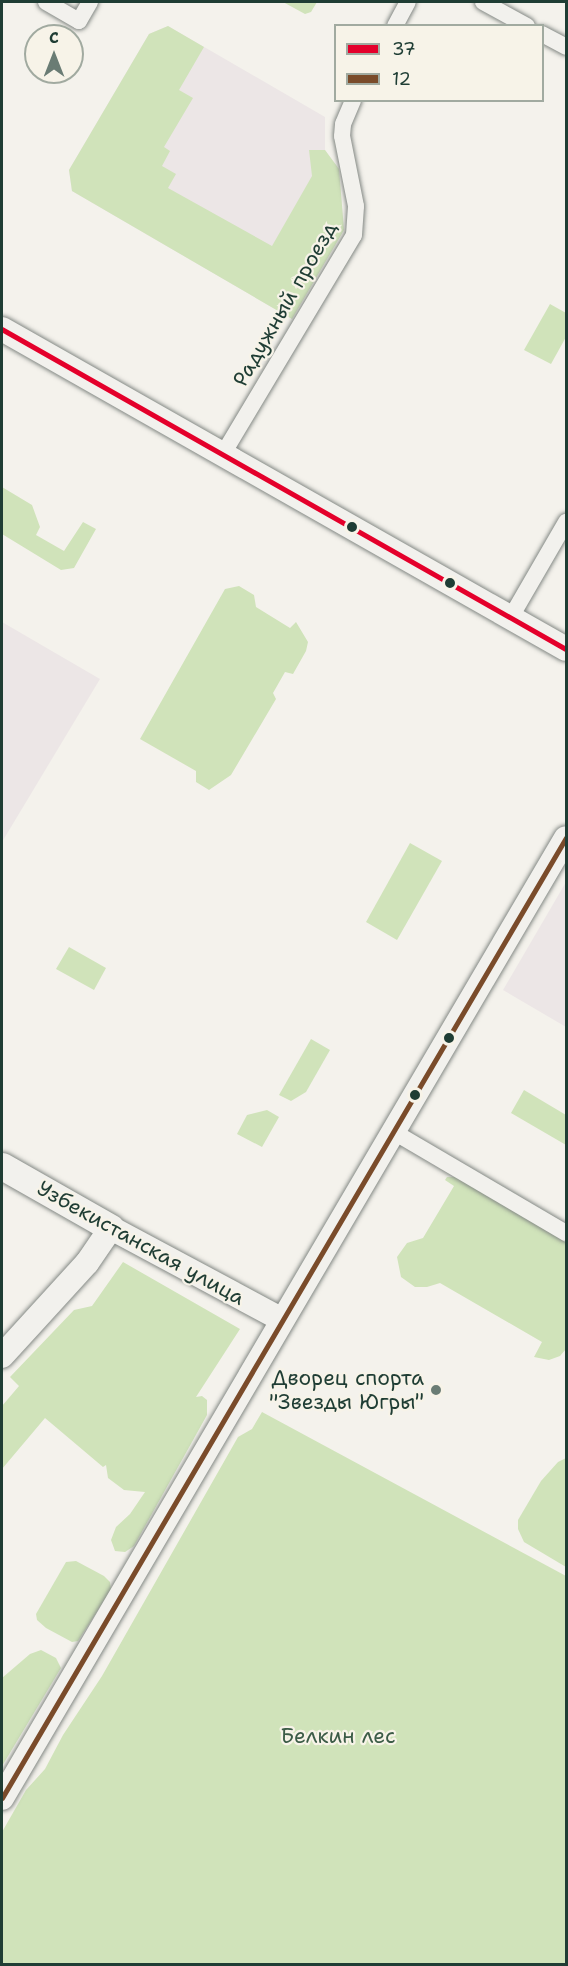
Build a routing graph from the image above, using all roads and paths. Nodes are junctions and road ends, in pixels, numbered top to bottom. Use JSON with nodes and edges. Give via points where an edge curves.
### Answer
{"nodes":[{"id":1,"x":46,"y":2,"type":"edge"},
{"id":2,"x":90,"y":2,"type":"edge"},
{"id":3,"x":408,"y":2,"type":"edge"},
{"id":4,"x":483,"y":2,"type":"edge"},
{"id":5,"x":396,"y":24,"type":"edge"},
{"id":6,"x":523,"y":24,"type":"edge"},
{"id":7,"x":544,"y":35,"type":"edge"},
{"id":8,"x":567,"y":47,"type":"edge"},
{"id":9,"x":352,"y":102,"type":"edge"},
{"id":10,"x":2,"y":329,"type":"edge"},
{"id":11,"x":224,"y":454,"type":"junction"},
{"id":12,"x":567,"y":522,"type":"edge"},
{"id":13,"x":511,"y":617,"type":"junction"},
{"id":14,"x":567,"y":649,"type":"edge"},
{"id":15,"x":567,"y":838,"type":"edge"},
{"id":16,"x":392,"y":1131,"type":"junction"},
{"id":17,"x":2,"y":1166,"type":"edge"},
{"id":18,"x":111,"y":1228,"type":"junction"},
{"id":19,"x":567,"y":1233,"type":"edge"},
{"id":20,"x":281,"y":1319,"type":"junction"},
{"id":21,"x":2,"y":1356,"type":"edge"},
{"id":22,"x":2,"y":1798,"type":"edge"}],
"edges":[{"from":1,"to":2,"type":"street","via":[[79,21]]},
{"from":3,"to":5,"type":"street"},
{"from":4,"to":6,"type":"street"},
{"from":7,"to":8,"type":"street"},
{"from":9,"to":11,"type":"street","name":"Радужный проезд","via":[[342,136],[356,206],[354,235]]},
{"from":10,"to":11,"type":"main road"},
{"from":11,"to":13,"type":"main road"},
{"from":12,"to":13,"type":"street"},
{"from":13,"to":14,"type":"main road"},
{"from":15,"to":16,"type":"main road"},
{"from":16,"to":19,"type":"street"},
{"from":16,"to":20,"type":"main road"},
{"from":17,"to":18,"type":"main road","name":"Узбекистанская улица"},
{"from":18,"to":20,"type":"main road","name":"Узбекистанская улица"},
{"from":18,"to":21,"type":"main road","via":[[87,1263]]},
{"from":20,"to":22,"type":"main road"}]}
